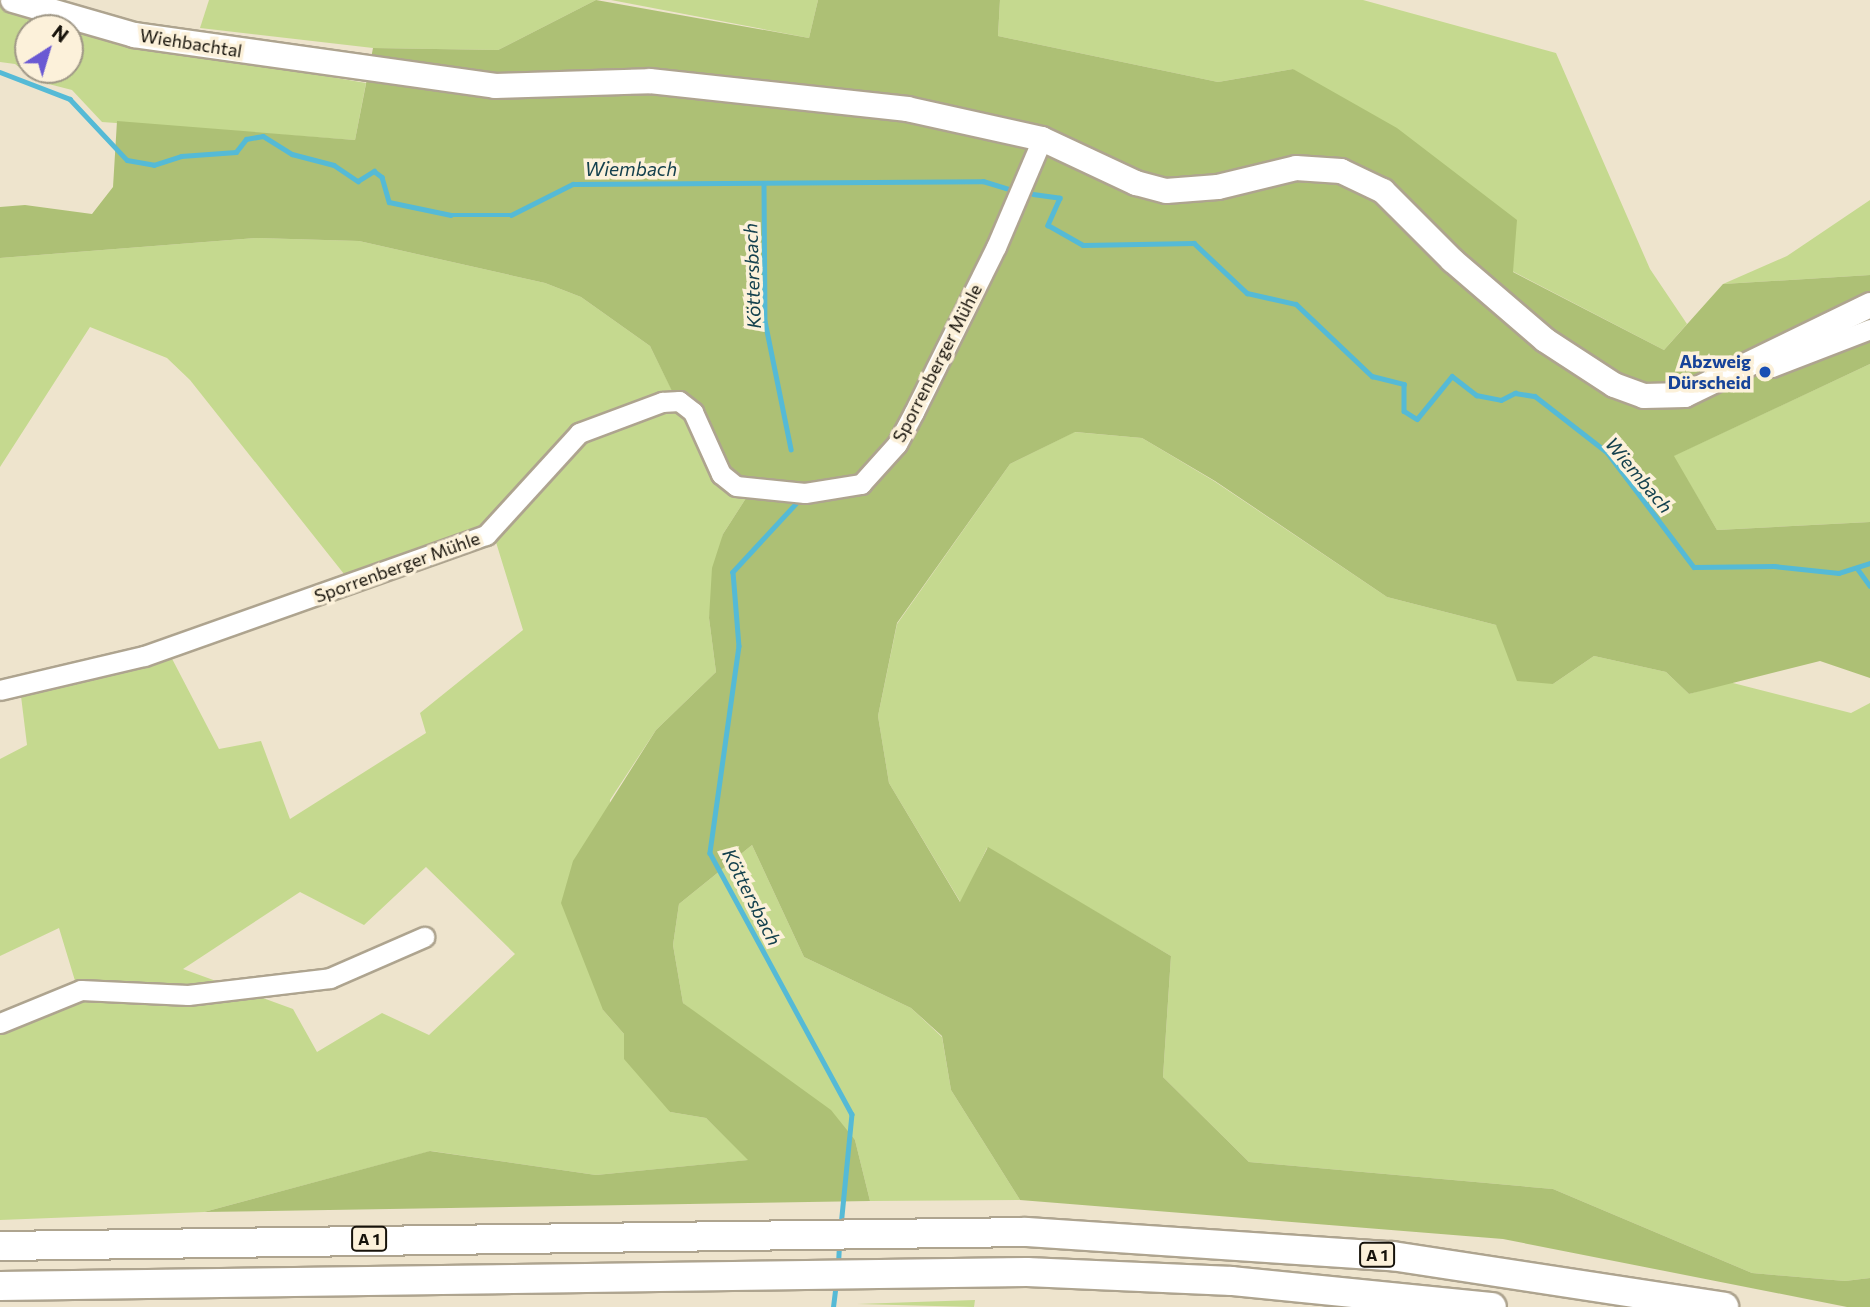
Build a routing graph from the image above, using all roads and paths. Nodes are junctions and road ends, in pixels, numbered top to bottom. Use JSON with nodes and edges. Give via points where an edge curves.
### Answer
{"nodes":[{"id":1,"x":13,"y":0,"type":"edge"},
{"id":2,"x":1042,"y":139,"type":"junction"},
{"id":3,"x":1870,"y":304,"type":"edge"},
{"id":4,"x":1870,"y":329,"type":"edge"},
{"id":5,"x":1759,"y":357,"type":"junction"},
{"id":6,"x":0,"y":690,"type":"edge"},
{"id":7,"x":424,"y":937,"type":"dead end"},
{"id":8,"x":0,"y":1023,"type":"edge"},
{"id":9,"x":0,"y":1246,"type":"edge"},
{"id":10,"x":0,"y":1286,"type":"edge"},
{"id":11,"x":1492,"y":1307,"type":"edge"},
{"id":12,"x":1724,"y":1307,"type":"edge"}],
"edges":[{"from":1,"to":2,"type":"main road","name":"Wiehbachtal","via":[[134,35],[372,70],[495,86],[650,81],[779,93],[940,115]]},
{"from":2,"to":5,"type":"main road","name":"Wiehbachtal","via":[[1136,184],[1166,191],[1218,187],[1296,168],[1318,167],[1364,180],[1383,191],[1452,260],[1545,340],[1614,385],[1644,396],[1685,395]]},
{"from":2,"to":6,"type":"street","name":"Sporrenberger Mühle","via":[[996,247],[914,412],[897,444],[861,484],[805,493],[736,486],[721,474],[693,412],[679,401],[662,402],[579,433],[486,535],[144,656]]},
{"from":3,"to":5,"type":"main road","name":"Wiehbachtal"},
{"from":4,"to":5,"type":"street","via":[[1772,367]]},
{"from":7,"to":8,"type":"street","via":[[330,978],[188,995],[81,990]]},
{"from":9,"to":12,"type":"highway","number":"A 1","via":[[738,1232],[1027,1232],[1392,1256]]},
{"from":10,"to":11,"type":"highway","number":"A 1","via":[[1027,1272],[1244,1282]]}]}
